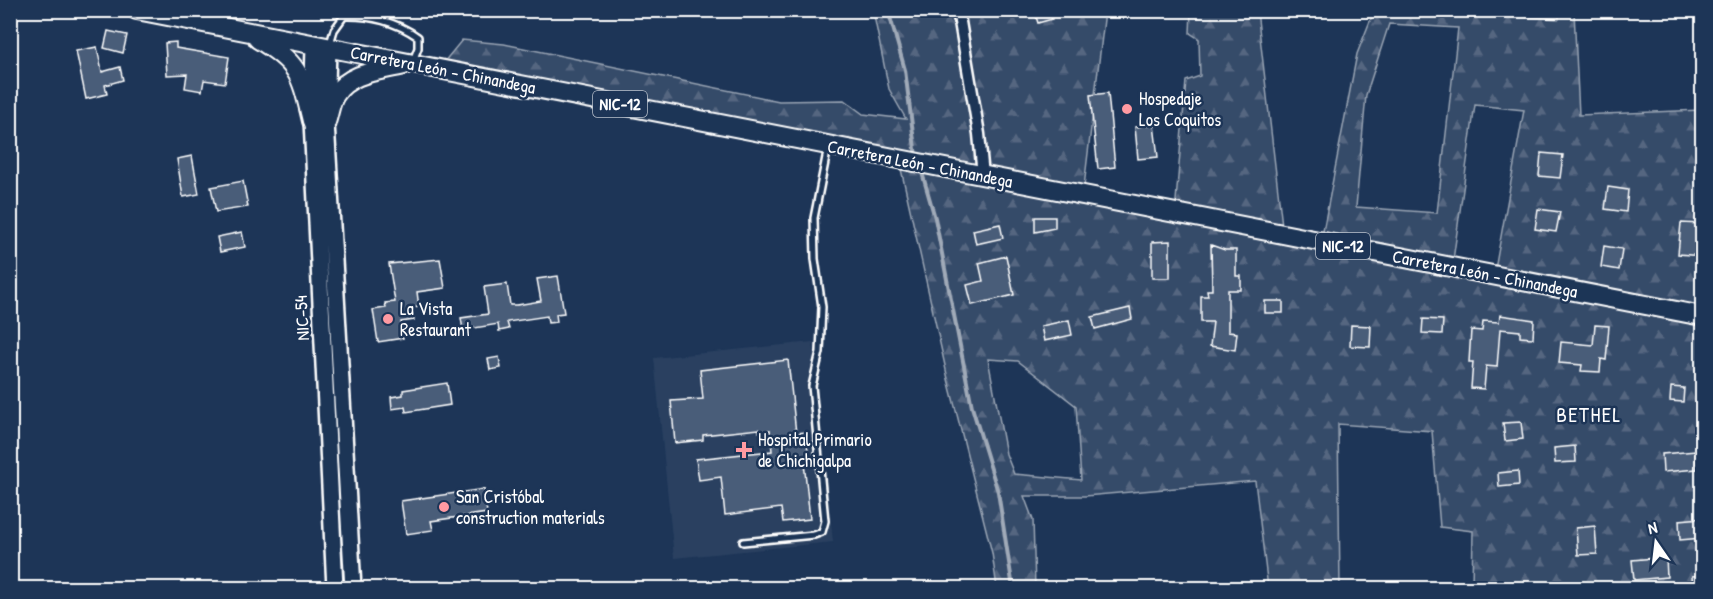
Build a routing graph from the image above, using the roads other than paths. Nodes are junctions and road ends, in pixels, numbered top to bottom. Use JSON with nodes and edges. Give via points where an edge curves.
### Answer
{"nodes":[{"id":1,"x":137,"y":10,"type":"edge"},
{"id":2,"x":958,"y":10,"type":"edge"},
{"id":3,"x":246,"y":32,"type":"junction"},
{"id":4,"x":321,"y":47,"type":"junction"},
{"id":5,"x":411,"y":63,"type":"junction"},
{"id":6,"x":319,"y":121,"type":"junction"},
{"id":7,"x":828,"y":146,"type":"junction"},
{"id":8,"x":983,"y":176,"type":"junction"},
{"id":9,"x":1702,"y":316,"type":"edge"},
{"id":10,"x":346,"y":468,"type":"junction"},
{"id":11,"x":328,"y":470,"type":"junction"},
{"id":12,"x":743,"y":542,"type":"dead end"},
{"id":13,"x":335,"y":588,"type":"edge"},
{"id":14,"x":353,"y":588,"type":"edge"}],
"edges":[{"from":1,"to":3,"type":"highway","name":"Carretera León - Chinandega","number":"NIC-12"},
{"from":2,"to":8,"type":"street"},
{"from":3,"to":4,"type":"highway","name":"Carretera León - Chinandega","number":"NIC-12"},
{"from":3,"to":6,"type":"highway","via":[[285,55],[303,82]]},
{"from":4,"to":5,"type":"highway","name":"Carretera León - Chinandega","number":"NIC-12"},
{"from":4,"to":5,"type":"lane","via":[[344,16],[358,16],[402,26],[418,37]]},
{"from":4,"to":6,"type":"main road","name":"NIC-54","number":"NIC-54"},
{"from":5,"to":6,"type":"highway","via":[[359,75],[344,84]]},
{"from":5,"to":7,"type":"highway","name":"Carretera León - Chinandega","number":"NIC-12"},
{"from":6,"to":10,"type":"main road","name":"NIC-54","number":"NIC-54"},
{"from":6,"to":11,"type":"main road","name":"NIC-54","number":"NIC-54"},
{"from":7,"to":8,"type":"highway","name":"Carretera León - Chinandega","number":"NIC-12"},
{"from":7,"to":12,"type":"lane","via":[[814,218],[822,307],[820,352],[812,386],[825,521],[822,532],[814,535]]},
{"from":8,"to":9,"type":"highway","name":"Carretera León - Chinandega","number":"NIC-12"},
{"from":10,"to":11,"type":"main road"},
{"from":10,"to":14,"type":"main road","name":"NIC-54","number":"NIC-54"},
{"from":11,"to":13,"type":"main road","name":"NIC-54","number":"NIC-54"}]}
